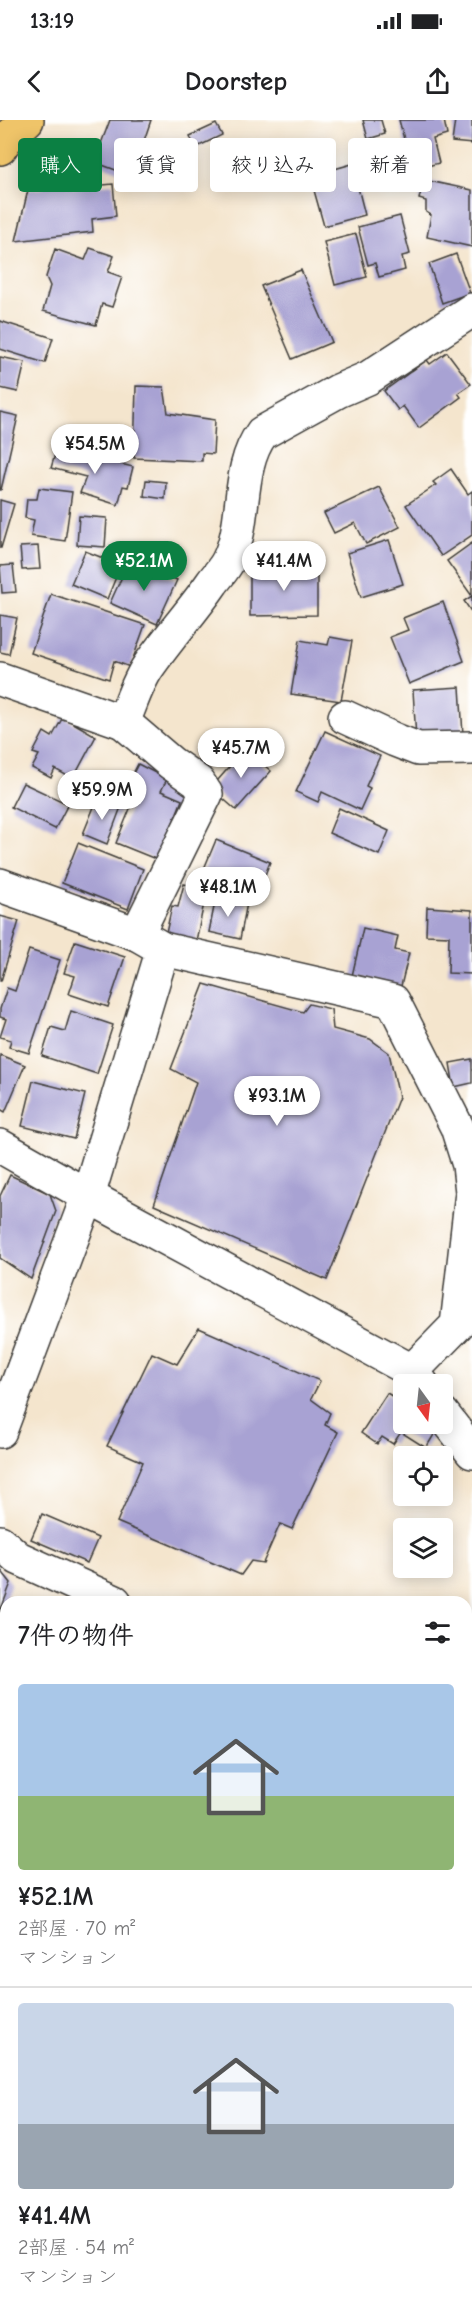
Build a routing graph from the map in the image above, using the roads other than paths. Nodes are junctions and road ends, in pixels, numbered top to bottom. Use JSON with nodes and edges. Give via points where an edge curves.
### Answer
{"nodes":[{"id":1,"x":27,"y":120,"type":"edge"},
{"id":2,"x":0,"y":148,"type":"edge"},
{"id":3,"x":472,"y":310,"type":"edge"},
{"id":4,"x":0,"y":679,"type":"edge"},
{"id":5,"x":345,"y":717,"type":"dead end"},
{"id":6,"x":123,"y":722,"type":"junction"},
{"id":7,"x":472,"y":748,"type":"edge"},
{"id":8,"x":0,"y":885,"type":"edge"},
{"id":9,"x":150,"y":942,"type":"junction"},
{"id":10,"x":0,"y":1146,"type":"edge"},
{"id":11,"x":88,"y":1196,"type":"junction"},
{"id":12,"x":464,"y":1327,"type":"edge"},
{"id":13,"x":410,"y":1374,"type":"edge"},
{"id":14,"x":421,"y":1374,"type":"edge"},
{"id":15,"x":453,"y":1427,"type":"edge"},
{"id":16,"x":0,"y":1431,"type":"edge"},
{"id":17,"x":472,"y":1452,"type":"edge"},
{"id":18,"x":0,"y":1542,"type":"edge"},
{"id":19,"x":102,"y":1596,"type":"edge"}],
"edges":[{"from":1,"to":2,"type":"main road"},
{"from":3,"to":6,"type":"street","via":[[368,378],[262,433],[250,457],[228,561],[147,669]]},
{"from":4,"to":6,"type":"street"},
{"from":5,"to":7,"type":"street","via":[[418,749]]},
{"from":6,"to":9,"type":"street","via":[[198,782],[206,794]]},
{"from":8,"to":9,"type":"street"},
{"from":9,"to":11,"type":"street"},
{"from":9,"to":12,"type":"street","via":[[393,1001],[457,1127],[469,1165],[472,1192]]},
{"from":10,"to":11,"type":"street"},
{"from":11,"to":13,"type":"street"},
{"from":11,"to":16,"type":"street"},
{"from":12,"to":14,"type":"street"},
{"from":15,"to":17,"type":"street"},
{"from":18,"to":19,"type":"street","via":[[18,1558]]}]}
